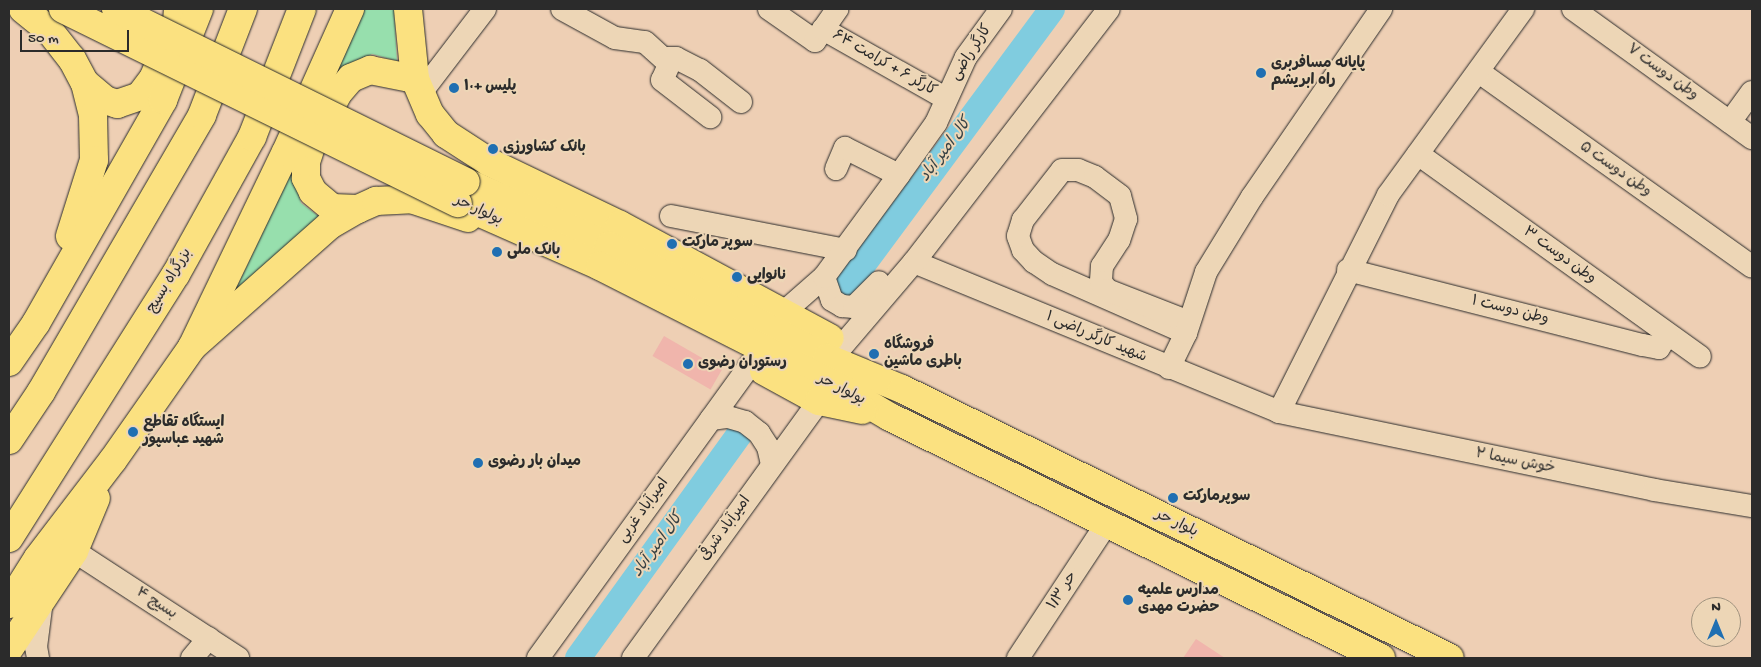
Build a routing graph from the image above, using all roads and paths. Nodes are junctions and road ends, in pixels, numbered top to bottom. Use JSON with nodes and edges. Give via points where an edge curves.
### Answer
{"nodes":[{"id":1,"x":23,"y":9,"type":"edge"},
{"id":2,"x":63,"y":9,"type":"edge"},
{"id":3,"x":116,"y":9,"type":"edge"},
{"id":4,"x":178,"y":9,"type":"edge"},
{"id":5,"x":199,"y":9,"type":"edge"},
{"id":6,"x":243,"y":9,"type":"edge"},
{"id":7,"x":302,"y":9,"type":"edge"},
{"id":8,"x":350,"y":9,"type":"edge"},
{"id":9,"x":408,"y":9,"type":"edge"},
{"id":10,"x":485,"y":9,"type":"edge"},
{"id":11,"x":562,"y":9,"type":"edge"},
{"id":12,"x":769,"y":9,"type":"edge"},
{"id":13,"x":1001,"y":9,"type":"edge"},
{"id":14,"x":1109,"y":9,"type":"edge"},
{"id":15,"x":1381,"y":9,"type":"edge"},
{"id":16,"x":1523,"y":9,"type":"edge"},
{"id":17,"x":1573,"y":9,"type":"edge"},
{"id":18,"x":825,"y":21,"type":"edge"},
{"id":19,"x":672,"y":58,"type":"junction"},
{"id":20,"x":1479,"y":72,"type":"junction"},
{"id":21,"x":85,"y":83,"type":"junction"},
{"id":22,"x":417,"y":87,"type":"junction"},
{"id":23,"x":1752,"y":92,"type":"edge"},
{"id":24,"x":945,"y":98,"type":"junction"},
{"id":25,"x":741,"y":102,"type":"dead end"},
{"id":26,"x":710,"y":117,"type":"dead end"},
{"id":27,"x":1730,"y":122,"type":"junction"},
{"id":28,"x":1752,"y":138,"type":"edge"},
{"id":29,"x":1418,"y":154,"type":"junction"},
{"id":30,"x":836,"y":169,"type":"dead end"},
{"id":31,"x":899,"y":175,"type":"junction"},
{"id":32,"x":978,"y":180,"type":"junction"},
{"id":33,"x":462,"y":192,"type":"junction"},
{"id":34,"x":358,"y":209,"type":"junction"},
{"id":35,"x":671,"y":216,"type":"dead end"},
{"id":36,"x":846,"y":250,"type":"junction"},
{"id":37,"x":914,"y":262,"type":"junction"},
{"id":38,"x":1752,"y":267,"type":"edge"},
{"id":39,"x":1348,"y":270,"type":"junction"},
{"id":40,"x":824,"y":277,"type":"junction"},
{"id":41,"x":784,"y":312,"type":"junction"},
{"id":42,"x":36,"y":323,"type":"junction"},
{"id":43,"x":1188,"y":328,"type":"junction"},
{"id":44,"x":1667,"y":335,"type":"junction"},
{"id":45,"x":843,"y":345,"type":"junction"},
{"id":46,"x":192,"y":347,"type":"junction"},
{"id":47,"x":9,"y":354,"type":"edge"},
{"id":48,"x":1700,"y":357,"type":"dead end"},
{"id":49,"x":9,"y":362,"type":"edge"},
{"id":50,"x":751,"y":364,"type":"junction"},
{"id":51,"x":1170,"y":368,"type":"junction"},
{"id":52,"x":902,"y":389,"type":"junction"},
{"id":53,"x":819,"y":401,"type":"junction"},
{"id":54,"x":1279,"y":412,"type":"junction"},
{"id":55,"x":890,"y":417,"type":"junction"},
{"id":56,"x":711,"y":419,"type":"junction"},
{"id":57,"x":9,"y":440,"type":"edge"},
{"id":58,"x":113,"y":460,"type":"junction"},
{"id":59,"x":772,"y":465,"type":"junction"},
{"id":60,"x":1752,"y":506,"type":"edge"},
{"id":61,"x":1107,"y":523,"type":"junction"},
{"id":62,"x":9,"y":538,"type":"edge"},
{"id":63,"x":74,"y":551,"type":"junction"},
{"id":64,"x":42,"y":598,"type":"junction"},
{"id":65,"x":9,"y":604,"type":"edge"},
{"id":66,"x":209,"y":638,"type":"junction"},
{"id":67,"x":9,"y":649,"type":"edge"},
{"id":68,"x":38,"y":658,"type":"edge"},
{"id":69,"x":192,"y":658,"type":"edge"},
{"id":70,"x":238,"y":658,"type":"edge"},
{"id":71,"x":538,"y":658,"type":"edge"},
{"id":72,"x":633,"y":658,"type":"edge"},
{"id":73,"x":1018,"y":658,"type":"edge"},
{"id":74,"x":1381,"y":658,"type":"edge"},
{"id":75,"x":1450,"y":658,"type":"edge"}],
"edges":[{"from":1,"to":21,"type":"main road","via":[[48,30],[72,59]]},
{"from":2,"to":33,"type":"main road","name":"بولوار حر","bridge":true},
{"from":3,"to":33,"type":"main road","name":"بولوار حر","bridge":true},
{"from":4,"to":21,"type":"main road","via":[[177,21],[152,79],[140,96],[117,104],[105,100]]},
{"from":5,"to":42,"type":"main road","via":[[163,100]]},
{"from":6,"to":57,"type":"main road","via":[[202,115],[41,392]]},
{"from":7,"to":62,"type":"main road","name":"بزرگراه بسیج","via":[[252,137],[181,266]]},
{"from":8,"to":46,"type":"main road","via":[[286,152]]},
{"from":9,"to":22,"type":"main road"},
{"from":10,"to":22,"type":"street"},
{"from":11,"to":19,"type":"street","via":[[615,38],[642,41],[663,58]]},
{"from":12,"to":18,"type":"street","name":"کارگر ۶ + کرامت ۶۴"},
{"from":13,"to":24,"type":"street","name":"کارگر راضی","via":[[966,56]]},
{"from":14,"to":32,"type":"street"},
{"from":15,"to":43,"type":"street","via":[[1252,196],[1206,272]]},
{"from":16,"to":20,"type":"street"},
{"from":17,"to":27,"type":"street","name":"وطن دوست ۷"},
{"from":18,"to":24,"type":"street","name":"کارگر ۶ + کرامت ۶۴"},
{"from":19,"to":25,"type":"street","via":[[700,70]]},
{"from":19,"to":26,"type":"street","via":[[662,80]]},
{"from":20,"to":29,"type":"street"},
{"from":20,"to":38,"type":"street","name":"وطن دوست ۵"},
{"from":21,"to":42,"type":"main road","via":[[94,116],[94,160],[82,208]]},
{"from":22,"to":34,"type":"main road","via":[[370,70],[351,78],[338,93],[312,144],[306,162],[306,178],[313,192],[332,208]]},
{"from":22,"to":41,"type":"main road","via":[[446,134],[489,162],[620,225]]},
{"from":23,"to":27,"type":"street"},
{"from":24,"to":31,"type":"street","name":"کارگر راضی","via":[[936,123]]},
{"from":27,"to":28,"type":"street","name":"وطن دوست ۷"},
{"from":29,"to":39,"type":"street","via":[[1388,195]]},
{"from":29,"to":44,"type":"street","name":"وطن دوست ۳"},
{"from":30,"to":31,"type":"street","via":[[845,148]]},
{"from":31,"to":36,"type":"street","name":"کارگر راضی"},
{"from":32,"to":37,"type":"street"},
{"from":32,"to":40,"type":"street","via":[[939,212],[854,307],[842,306],[832,300]]},
{"from":33,"to":52,"type":"main road","name":"بولوار حر","via":[[609,246],[827,358]]},
{"from":33,"to":55,"type":"main road","name":"بولوار حر","via":[[600,266],[846,390]]},
{"from":34,"to":46,"type":"main road","via":[[330,225]]},
{"from":34,"to":50,"type":"main road","via":[[376,201],[411,199],[466,216],[632,299]]},
{"from":35,"to":36,"type":"street"},
{"from":36,"to":40,"type":"street","name":"کارگر راضی"},
{"from":37,"to":45,"type":"street"},
{"from":37,"to":51,"type":"street","name":"شهید کارگر راضی ۱"},
{"from":39,"to":44,"type":"street","name":"وطن دوست ۱","via":[[1643,345],[1659,348]]},
{"from":39,"to":54,"type":"street"},
{"from":40,"to":41,"type":"street","name":"کارگر راضی"},
{"from":41,"to":45,"type":"main road"},
{"from":42,"to":47,"type":"main road"},
{"from":42,"to":49,"type":"main road"},
{"from":43,"to":43,"type":"street","via":[[1106,290],[1101,282],[1102,266],[1119,240],[1126,219],[1120,196],[1095,177],[1078,170],[1062,170],[1023,220],[1018,236],[1024,250],[1034,262],[1052,274]]},
{"from":43,"to":51,"type":"street"},
{"from":44,"to":48,"type":"street","name":"وطن دوست ۳"},
{"from":45,"to":52,"type":"main road"},
{"from":46,"to":58,"type":"main road"},
{"from":50,"to":53,"type":"main road"},
{"from":50,"to":56,"type":"street","name":"امیرآباد غربی"},
{"from":51,"to":54,"type":"street","name":"شهید کارگر راضی ۱"},
{"from":52,"to":75,"type":"main road","name":"بلوار حر"},
{"from":53,"to":55,"type":"main road"},
{"from":53,"to":59,"type":"street","name":"امیرآباد شرقی"},
{"from":54,"to":60,"type":"street","name":"خوش سیما ۲","via":[[1654,490]]},
{"from":55,"to":61,"type":"main road","name":"بلوار حر"},
{"from":56,"to":59,"type":"street","via":[[728,417],[745,422],[759,432],[768,447]]},
{"from":56,"to":71,"type":"street","name":"امیرآباد غربی"},
{"from":58,"to":63,"type":"main road"},
{"from":58,"to":65,"type":"main road","via":[[38,558]]},
{"from":59,"to":72,"type":"street","name":"امیرآباد شرقی"},
{"from":61,"to":73,"type":"street","name":"حر ۱/۳"},
{"from":61,"to":74,"type":"main road","name":"بلوار حر"},
{"from":63,"to":64,"type":"main road"},
{"from":63,"to":66,"type":"street","name":"بسیج ۴"},
{"from":64,"to":67,"type":"main road"},
{"from":64,"to":68,"type":"street","via":[[36,647]]},
{"from":66,"to":69,"type":"street"},
{"from":66,"to":70,"type":"street","name":"بسیج ۴"}]}
